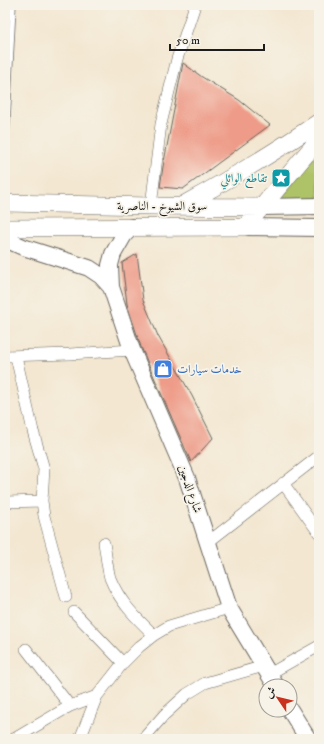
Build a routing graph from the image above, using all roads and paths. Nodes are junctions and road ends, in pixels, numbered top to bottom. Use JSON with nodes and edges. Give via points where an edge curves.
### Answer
{"nodes":[{"id":1,"x":14,"y":5,"type":"edge"},
{"id":2,"x":195,"y":5,"type":"edge"},
{"id":3,"x":5,"y":16,"type":"edge"},
{"id":4,"x":12,"y":17,"type":"junction"},
{"id":5,"x":319,"y":122,"type":"edge"},
{"id":6,"x":319,"y":139,"type":"edge"},
{"id":7,"x":5,"y":160,"type":"edge"},
{"id":8,"x":5,"y":203,"type":"edge"},
{"id":9,"x":151,"y":206,"type":"junction"},
{"id":10,"x":181,"y":206,"type":"junction"},
{"id":11,"x":319,"y":206,"type":"edge"},
{"id":12,"x":262,"y":207,"type":"junction"},
{"id":13,"x":132,"y":227,"type":"junction"},
{"id":14,"x":245,"y":227,"type":"junction"},
{"id":15,"x":5,"y":228,"type":"edge"},
{"id":16,"x":319,"y":228,"type":"edge"},
{"id":17,"x":5,"y":239,"type":"edge"},
{"id":18,"x":111,"y":287,"type":"junction"},
{"id":19,"x":132,"y":350,"type":"junction"},
{"id":20,"x":11,"y":356,"type":"edge"},
{"id":21,"x":319,"y":456,"type":"edge"},
{"id":22,"x":284,"y":483,"type":"junction"},
{"id":23,"x":42,"y":501,"type":"junction"},
{"id":24,"x":5,"y":502,"type":"edge"},
{"id":25,"x":319,"y":533,"type":"edge"},
{"id":26,"x":207,"y":542,"type":"junction"},
{"id":27,"x":104,"y":543,"type":"dead end"},
{"id":28,"x":66,"y":597,"type":"dead end"},
{"id":29,"x":229,"y":608,"type":"junction"},
{"id":30,"x":74,"y":612,"type":"dead end"},
{"id":31,"x":154,"y":635,"type":"junction"},
{"id":32,"x":319,"y":646,"type":"edge"},
{"id":33,"x":26,"y":649,"type":"dead end"},
{"id":34,"x":123,"y":663,"type":"junction"},
{"id":35,"x":270,"y":675,"type":"edge"},
{"id":36,"x":97,"y":696,"type":"junction"},
{"id":37,"x":70,"y":706,"type":"junction"},
{"id":38,"x":295,"y":718,"type":"edge"},
{"id":39,"x":14,"y":739,"type":"edge"},
{"id":40,"x":80,"y":739,"type":"edge"},
{"id":41,"x":143,"y":739,"type":"edge"},
{"id":42,"x":308,"y":739,"type":"edge"}],
"edges":[{"from":1,"to":4,"type":"lane"},
{"from":2,"to":9,"type":"street","via":[[177,59],[161,124]]},
{"from":3,"to":4,"type":"lane"},
{"from":4,"to":7,"type":"lane"},
{"from":5,"to":10,"type":"main road","via":[[225,182]]},
{"from":6,"to":12,"type":"main road"},
{"from":8,"to":9,"type":"main road","name":"سوق الشيوخ - الناصرية"},
{"from":9,"to":10,"type":"main road","name":"سوق الشيوخ - الناصرية"},
{"from":10,"to":12,"type":"main road","name":"سوق الشيوخ - الناصرية"},
{"from":11,"to":12,"type":"street","name":"سوق الشيوخ - الناصرية"},
{"from":12,"to":14,"type":"main road"},
{"from":13,"to":14,"type":"main road","name":"سوق الشيوخ - الناصرية"},
{"from":13,"to":15,"type":"main road","name":"سوق الشيوخ - الناصرية"},
{"from":13,"to":18,"type":"street","name":"شارع الدجين","via":[[124,234],[113,254],[110,265]]},
{"from":14,"to":16,"type":"street","name":"سوق الشيوخ - الناصرية"},
{"from":17,"to":18,"type":"street","name":"شارع الدجين","via":[[89,268]]},
{"from":18,"to":19,"type":"street","name":"شارع الدجين"},
{"from":19,"to":20,"type":"street"},
{"from":19,"to":26,"type":"street","name":"شارع الدجين","via":[[187,478]]},
{"from":20,"to":23,"type":"street","via":[[44,469]]},
{"from":21,"to":22,"type":"street"},
{"from":22,"to":25,"type":"street"},
{"from":22,"to":26,"type":"street"},
{"from":23,"to":24,"type":"street"},
{"from":23,"to":28,"type":"street"},
{"from":26,"to":29,"type":"street","name":"شارع الدجين"},
{"from":27,"to":31,"type":"street","via":[[110,577],[120,599],[136,619]]},
{"from":29,"to":31,"type":"street","via":[[169,626]]},
{"from":29,"to":35,"type":"street","name":"شارع الدجين"},
{"from":30,"to":34,"type":"street"},
{"from":31,"to":34,"type":"street"},
{"from":32,"to":35,"type":"street"},
{"from":33,"to":37,"type":"street"},
{"from":34,"to":36,"type":"street"},
{"from":35,"to":41,"type":"street","via":[[205,683],[187,694]]},
{"from":36,"to":37,"type":"street"},
{"from":36,"to":40,"type":"street"},
{"from":37,"to":39,"type":"street"},
{"from":38,"to":42,"type":"street"}]}
